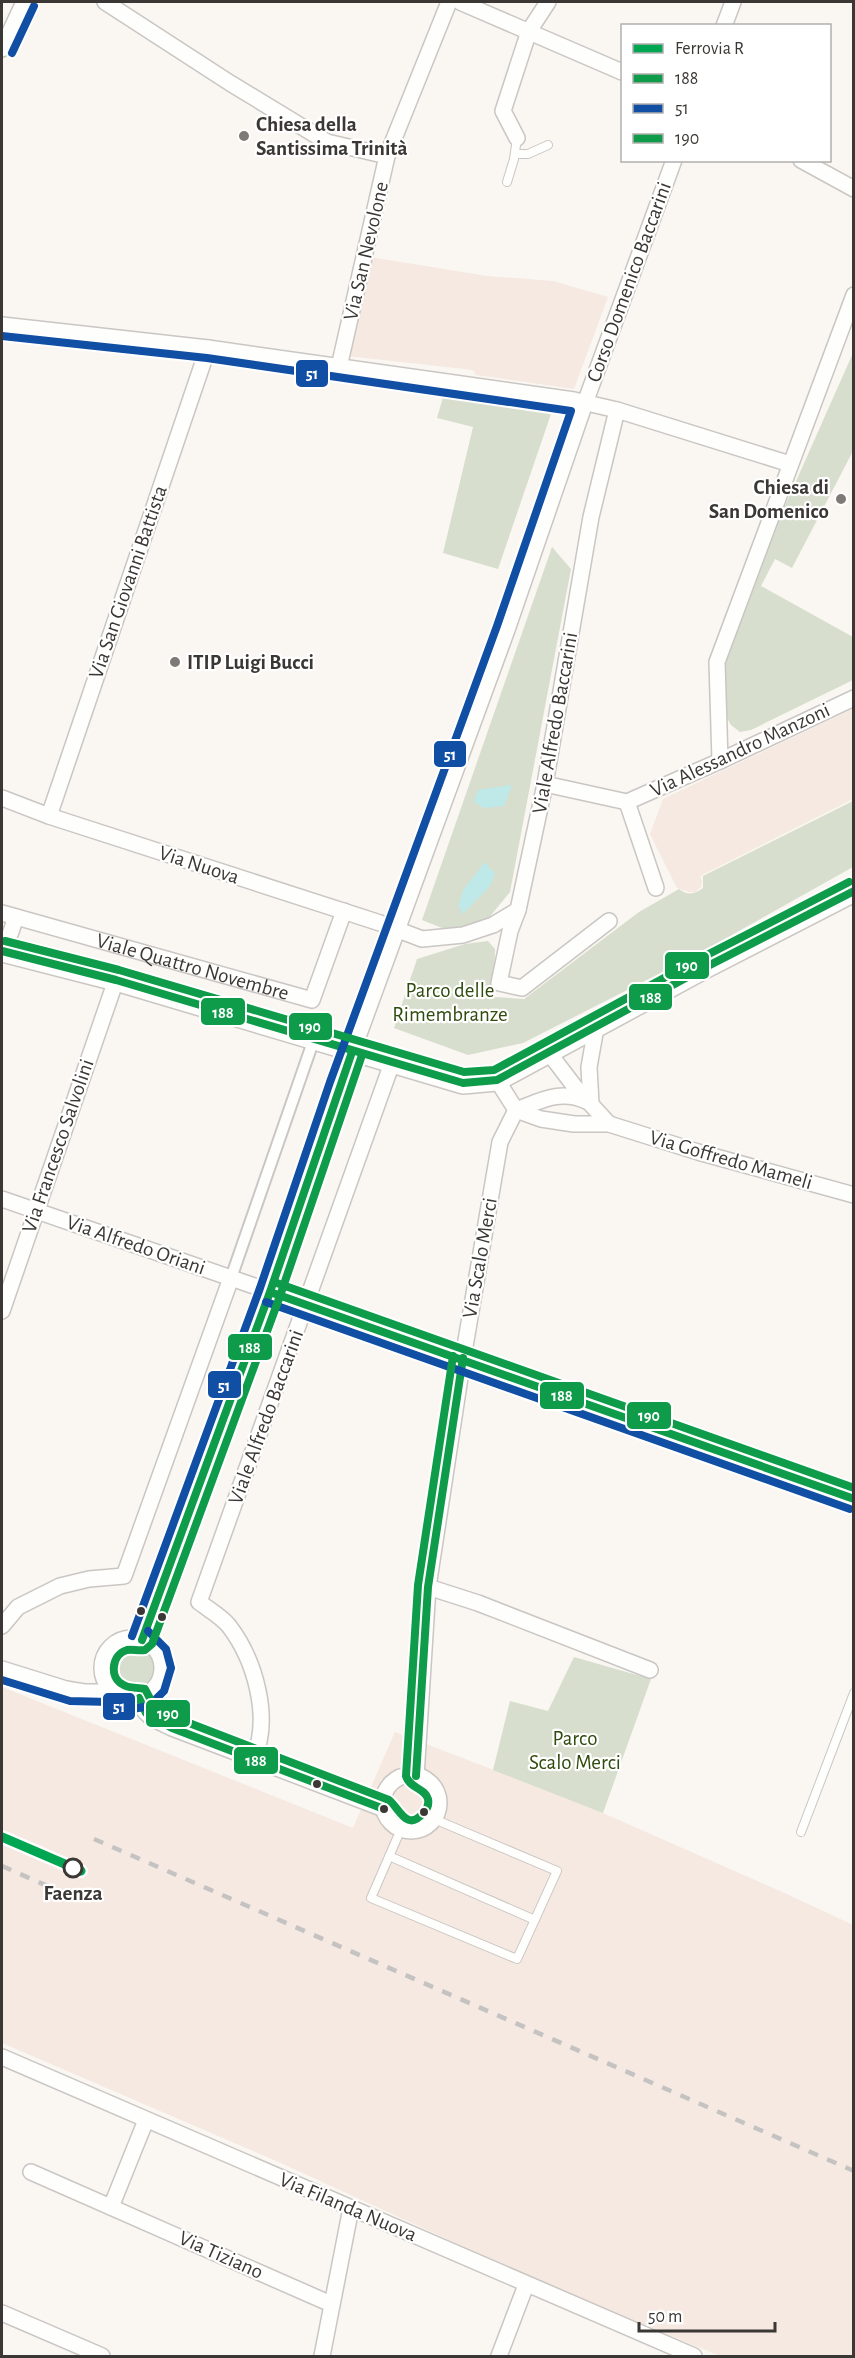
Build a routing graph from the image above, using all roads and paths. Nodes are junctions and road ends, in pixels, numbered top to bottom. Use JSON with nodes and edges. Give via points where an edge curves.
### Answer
{"nodes":[{"id":1,"x":24,"y":2,"type":"edge"},
{"id":2,"x":105,"y":2,"type":"edge"},
{"id":3,"x":449,"y":2,"type":"edge"},
{"id":4,"x":460,"y":2,"type":"edge"},
{"id":5,"x":548,"y":2,"type":"edge"},
{"id":6,"x":733,"y":2,"type":"edge"},
{"id":7,"x":725,"y":24,"type":"edge"},
{"id":8,"x":529,"y":32,"type":"junction"},
{"id":9,"x":2,"y":49,"type":"edge"},
{"id":10,"x":621,"y":72,"type":"edge"},
{"id":11,"x":517,"y":138,"type":"joint"},
{"id":12,"x":548,"y":145,"type":"dead end"},
{"id":13,"x":514,"y":154,"type":"junction"},
{"id":14,"x":387,"y":156,"type":"junction"},
{"id":15,"x":673,"y":162,"type":"edge"},
{"id":16,"x":805,"y":162,"type":"edge"},
{"id":17,"x":507,"y":182,"type":"dead end"},
{"id":18,"x":854,"y":189,"type":"edge"},
{"id":19,"x":854,"y":296,"type":"edge"},
{"id":20,"x":2,"y":325,"type":"edge"},
{"id":21,"x":208,"y":348,"type":"junction"},
{"id":22,"x":339,"y":367,"type":"junction"},
{"id":23,"x":585,"y":403,"type":"junction"},
{"id":24,"x":617,"y":410,"type":"junction"},
{"id":25,"x":790,"y":464,"type":"junction"},
{"id":26,"x":854,"y":698,"type":"edge"},
{"id":27,"x":720,"y":761,"type":"junction"},
{"id":28,"x":545,"y":784,"type":"junction"},
{"id":29,"x":2,"y":798,"type":"edge"},
{"id":30,"x":627,"y":802,"type":"junction"},
{"id":31,"x":49,"y":816,"type":"junction"},
{"id":32,"x":656,"y":888,"type":"dead end"},
{"id":33,"x":851,"y":898,"type":"edge"},
{"id":34,"x":518,"y":910,"type":"junction"},
{"id":35,"x":344,"y":911,"type":"junction"},
{"id":36,"x":9,"y":915,"type":"edge"},
{"id":37,"x":609,"y":921,"type":"dead end"},
{"id":38,"x":397,"y":929,"type":"junction"},
{"id":39,"x":3,"y":951,"type":"edge"},
{"id":40,"x":116,"y":980,"type":"junction"},
{"id":41,"x":596,"y":1028,"type":"junction"},
{"id":42,"x":314,"y":1039,"type":"junction"},
{"id":43,"x":352,"y":1052,"type":"junction"},
{"id":44,"x":549,"y":1053,"type":"junction"},
{"id":45,"x":392,"y":1063,"type":"junction"},
{"id":46,"x":497,"y":1080,"type":"junction"},
{"id":47,"x":591,"y":1104,"type":"junction"},
{"id":48,"x":516,"y":1110,"type":"junction"},
{"id":49,"x":609,"y":1124,"type":"junction"},
{"id":50,"x":854,"y":1194,"type":"edge"},
{"id":51,"x":2,"y":1199,"type":"edge"},
{"id":52,"x":36,"y":1210,"type":"junction"},
{"id":53,"x":231,"y":1278,"type":"junction"},
{"id":54,"x":270,"y":1292,"type":"junction"},
{"id":55,"x":307,"y":1304,"type":"junction"},
{"id":56,"x":2,"y":1311,"type":"edge"},
{"id":57,"x":463,"y":1358,"type":"junction"},
{"id":58,"x":854,"y":1498,"type":"edge"},
{"id":59,"x":428,"y":1587,"type":"junction"},
{"id":60,"x":2,"y":1626,"type":"edge"},
{"id":61,"x":142,"y":1641,"type":"junction"},
{"id":62,"x":2,"y":1669,"type":"edge"},
{"id":63,"x":650,"y":1670,"type":"dead end"},
{"id":64,"x":112,"y":1692,"type":"junction"},
{"id":65,"x":854,"y":1693,"type":"edge"},
{"id":66,"x":139,"y":1698,"type":"junction"},
{"id":67,"x":254,"y":1760,"type":"junction"},
{"id":68,"x":416,"y":1776,"type":"junction"},
{"id":69,"x":384,"y":1809,"type":"junction"},
{"id":70,"x":434,"y":1819,"type":"junction"},
{"id":71,"x":401,"y":1829,"type":"junction"},
{"id":72,"x":801,"y":1832,"type":"dead end"},
{"id":73,"x":389,"y":1856,"type":"junction"},
{"id":74,"x":535,"y":1920,"type":"junction"},
{"id":75,"x":2,"y":2057,"type":"edge"},
{"id":76,"x":146,"y":2120,"type":"junction"},
{"id":77,"x":30,"y":2172,"type":"dead end"},
{"id":78,"x":111,"y":2207,"type":"junction"},
{"id":79,"x":351,"y":2208,"type":"junction"},
{"id":80,"x":526,"y":2284,"type":"junction"},
{"id":81,"x":331,"y":2304,"type":"junction"},
{"id":82,"x":2,"y":2313,"type":"edge"},
{"id":83,"x":102,"y":2356,"type":"edge"},
{"id":84,"x":322,"y":2356,"type":"edge"},
{"id":85,"x":499,"y":2356,"type":"edge"},
{"id":86,"x":692,"y":2356,"type":"edge"}],
"edges":[{"from":1,"to":9,"type":"street"},
{"from":2,"to":14,"type":"street","via":[[327,142]]},
{"from":3,"to":14,"type":"street","name":"Via San Nevolone"},
{"from":4,"to":8,"type":"street"},
{"from":5,"to":8,"type":"street"},
{"from":6,"to":7,"type":"street"},
{"from":8,"to":10,"type":"street"},
{"from":8,"to":11,"type":"street","via":[[503,111]]},
{"from":11,"to":13,"type":"lane"},
{"from":12,"to":13,"type":"lane","via":[[528,154]]},
{"from":13,"to":17,"type":"lane"},
{"from":14,"to":22,"type":"street","name":"Via San Nevolone"},
{"from":15,"to":23,"type":"street","name":"Corso Domenico Baccarini"},
{"from":16,"to":18,"type":"street"},
{"from":19,"to":25,"type":"street"},
{"from":20,"to":21,"type":"street"},
{"from":21,"to":22,"type":"street"},
{"from":21,"to":31,"type":"street","name":"Via San Giovanni Battista"},
{"from":22,"to":23,"type":"street"},
{"from":23,"to":24,"type":"street"},
{"from":23,"to":38,"type":"street","name":"Viale Alfredo Baccarini"},
{"from":24,"to":25,"type":"street"},
{"from":24,"to":28,"type":"street","name":"Viale Alfredo Baccarini","via":[[591,517]]},
{"from":25,"to":27,"type":"street","via":[[717,662]]},
{"from":26,"to":27,"type":"street","name":"Via Alessandro Manzoni"},
{"from":27,"to":30,"type":"street","name":"Via Alessandro Manzoni"},
{"from":28,"to":30,"type":"street","name":"Via Alessandro Manzoni"},
{"from":28,"to":34,"type":"street","name":"Viale Alfredo Baccarini"},
{"from":29,"to":31,"type":"street","name":"Via Nuova"},
{"from":30,"to":32,"type":"street","name":"Via Alessandro Manzoni"},
{"from":31,"to":35,"type":"street","name":"Via Nuova"},
{"from":33,"to":41,"type":"main road","via":[[706,967]]},
{"from":34,"to":37,"type":"street","name":"Viale Alfredo Baccarini","via":[[499,983],[522,988]]},
{"from":34,"to":38,"type":"street","via":[[493,925],[463,935],[422,939]]},
{"from":35,"to":36,"type":"street","name":"Viale Quattro Novembre","via":[[312,1000]]},
{"from":35,"to":38,"type":"street","name":"Via Nuova"},
{"from":36,"to":39,"type":"street","name":"Viale Quattro Novembre"},
{"from":38,"to":43,"type":"street","name":"Viale Alfredo Baccarini"},
{"from":39,"to":40,"type":"main road","name":"Viale Quattro Novembre"},
{"from":40,"to":42,"type":"main road","name":"Viale Quattro Novembre"},
{"from":40,"to":52,"type":"street","name":"Via Francesco Salvolini"},
{"from":41,"to":44,"type":"main road"},
{"from":41,"to":47,"type":"street","via":[[589,1067]]},
{"from":42,"to":43,"type":"main road","name":"Viale Quattro Novembre"},
{"from":42,"to":53,"type":"street"},
{"from":43,"to":45,"type":"main road","name":"Viale Quattro Novembre"},
{"from":43,"to":54,"type":"street","name":"Viale Alfredo Baccarini"},
{"from":44,"to":46,"type":"main road"},
{"from":44,"to":47,"type":"street"},
{"from":45,"to":46,"type":"main road","name":"Viale Quattro Novembre","via":[[463,1083]]},
{"from":45,"to":55,"type":"street","name":"Viale Alfredo Baccarini"},
{"from":46,"to":48,"type":"street"},
{"from":47,"to":48,"type":"street","via":[[564,1094]]},
{"from":47,"to":49,"type":"street"},
{"from":48,"to":49,"type":"street","name":"Via Goffredo Mameli","via":[[558,1122]]},
{"from":48,"to":57,"type":"street","name":"Via Scalo Merci","via":[[500,1142]]},
{"from":49,"to":50,"type":"street","name":"Via Goffredo Mameli"},
{"from":51,"to":52,"type":"street","name":"Via Alfredo Oriani"},
{"from":52,"to":53,"type":"street","name":"Via Alfredo Oriani"},
{"from":52,"to":56,"type":"street","name":"Via Francesco Salvolini"},
{"from":53,"to":54,"type":"street","name":"Via Alfredo Oriani"},
{"from":53,"to":60,"type":"street","via":[[124,1576],[60,1586],[18,1607]]},
{"from":54,"to":55,"type":"street","name":"Via Alfredo Oriani"},
{"from":54,"to":61,"type":"street","name":"Viale Alfredo Baccarini"},
{"from":55,"to":57,"type":"street","name":"Via Alfredo Oriani"},
{"from":55,"to":67,"type":"street","name":"Viale Alfredo Baccarini","via":[[199,1602],[228,1624],[249,1662],[259,1702],[259,1748]]},
{"from":57,"to":58,"type":"street","name":"Via Alfredo Oriani"},
{"from":57,"to":59,"type":"street","name":"Via Scalo Merci"},
{"from":59,"to":63,"type":"street","via":[[478,1602]]},
{"from":59,"to":68,"type":"street","name":"Via Scalo Merci"},
{"from":61,"to":64,"type":"street","via":[[119,1641],[104,1658],[104,1675]]},
{"from":61,"to":66,"type":"street","via":[[159,1656],[161,1672],[154,1688]]},
{"from":62,"to":64,"type":"street","via":[[66,1689]]},
{"from":64,"to":66,"type":"street","via":[[123,1698]]},
{"from":65,"to":72,"type":"lane"},
{"from":66,"to":67,"type":"street","via":[[140,1707],[152,1718]]},
{"from":67,"to":69,"type":"street"},
{"from":68,"to":69,"type":"street","via":[[399,1778],[391,1784],[383,1800]]},
{"from":68,"to":70,"type":"street","via":[[425,1779],[437,1792],[439,1802]]},
{"from":69,"to":71,"type":"street","via":[[387,1818]]},
{"from":70,"to":71,"type":"street","via":[[419,1830]]},
{"from":70,"to":74,"type":"lane","via":[[557,1871]]},
{"from":71,"to":73,"type":"lane"},
{"from":73,"to":74,"type":"lane"},
{"from":73,"to":74,"type":"lane","via":[[371,1898],[517,1959]]},
{"from":75,"to":76,"type":"street","name":"Via Filanda Nuova"},
{"from":76,"to":78,"type":"street"},
{"from":76,"to":79,"type":"street","name":"Via Filanda Nuova"},
{"from":77,"to":78,"type":"street","name":"Via Tiziano"},
{"from":78,"to":81,"type":"street","name":"Via Tiziano"},
{"from":79,"to":80,"type":"street","name":"Via Filanda Nuova"},
{"from":79,"to":81,"type":"street"},
{"from":80,"to":85,"type":"street"},
{"from":80,"to":86,"type":"street","name":"Via Filanda Nuova"},
{"from":81,"to":84,"type":"street"},
{"from":82,"to":83,"type":"street"}]}
